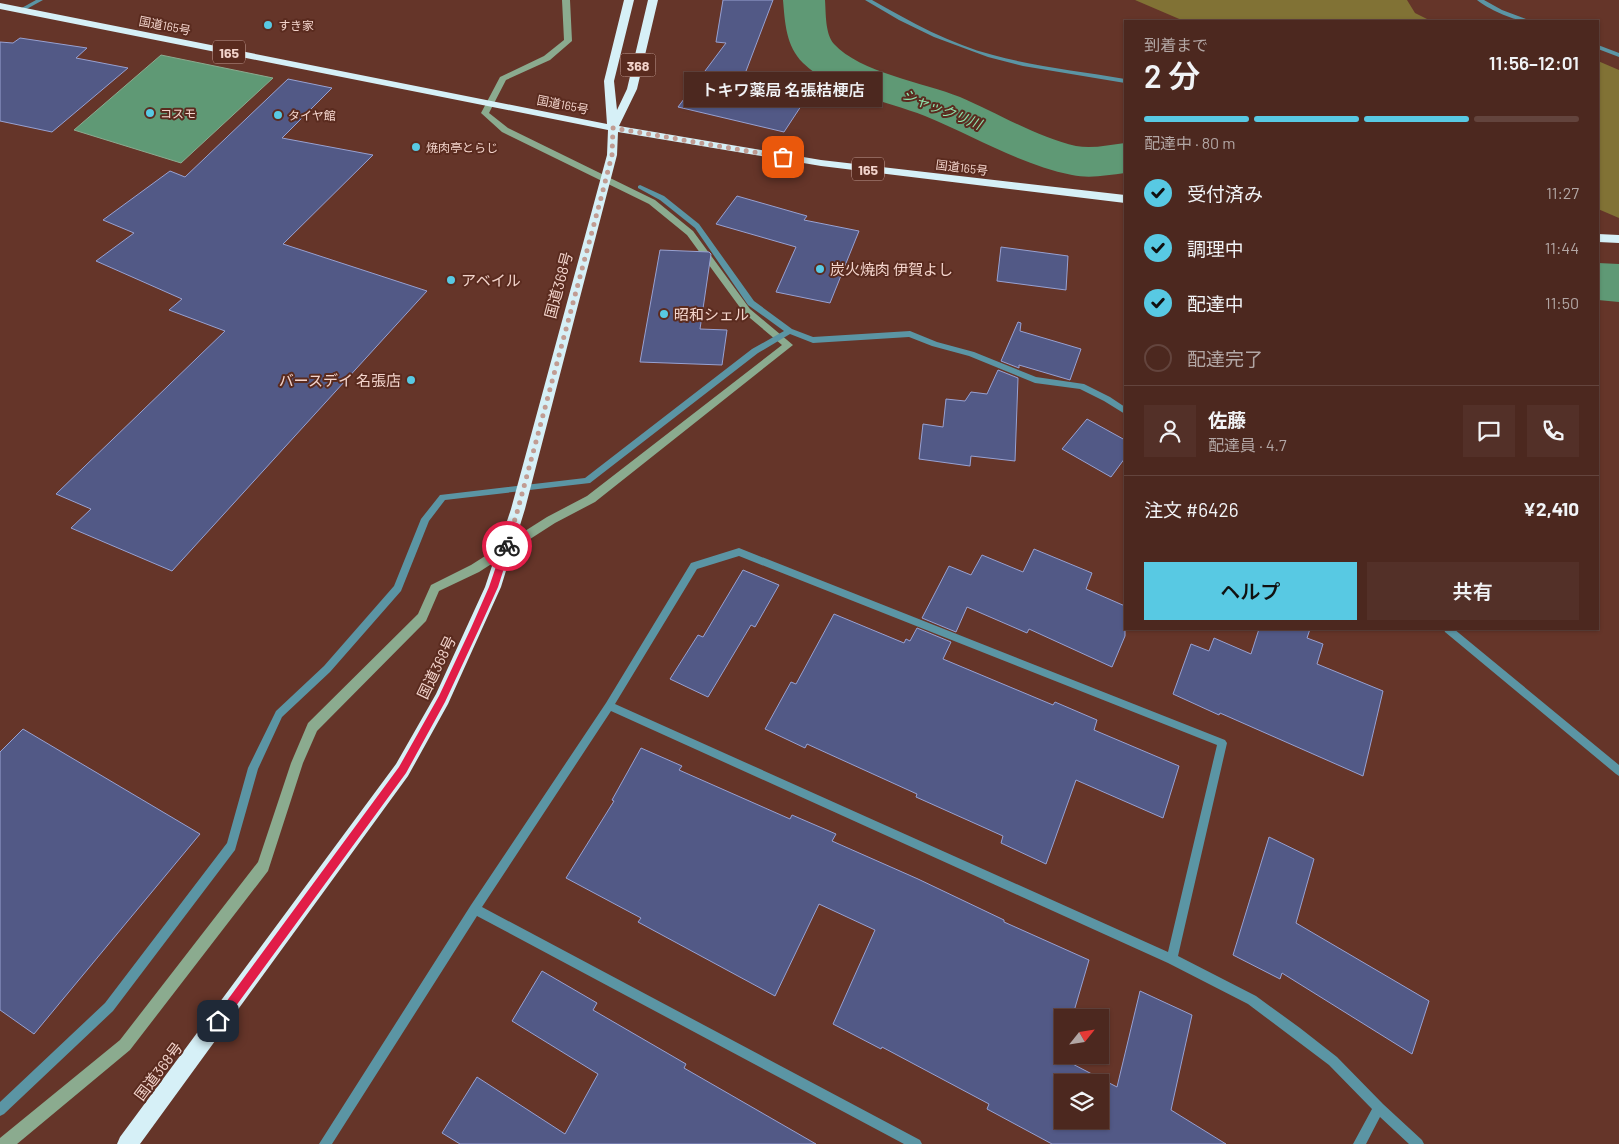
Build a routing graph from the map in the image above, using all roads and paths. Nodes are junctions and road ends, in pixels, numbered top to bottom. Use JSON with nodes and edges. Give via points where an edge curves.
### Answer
{"nodes":[{"id":1,"x":40,"y":0,"type":"edge"},
{"id":2,"x":629,"y":0,"type":"edge"},
{"id":3,"x":653,"y":0,"type":"edge"},
{"id":4,"x":868,"y":0,"type":"edge"},
{"id":5,"x":1480,"y":0,"type":"edge"},
{"id":6,"x":0,"y":6,"type":"edge"},
{"id":7,"x":21,"y":10,"type":"junction"},
{"id":8,"x":1525,"y":20,"type":"edge"},
{"id":9,"x":1599,"y":47,"type":"edge"},
{"id":10,"x":1619,"y":55,"type":"edge"},
{"id":11,"x":1124,"y":82,"type":"edge"},
{"id":12,"x":613,"y":128,"type":"junction"},
{"id":13,"x":640,"y":187,"type":"dead end"},
{"id":14,"x":1124,"y":199,"type":"edge"},
{"id":15,"x":1599,"y":238,"type":"edge"},
{"id":16,"x":1619,"y":240,"type":"edge"},
{"id":17,"x":787,"y":333,"type":"junction"},
{"id":18,"x":755,"y":351,"type":"joint"},
{"id":19,"x":1124,"y":409,"type":"edge"},
{"id":20,"x":523,"y":487,"type":"junction"},
{"id":21,"x":1449,"y":630,"type":"edge"},
{"id":22,"x":609,"y":706,"type":"junction"},
{"id":23,"x":1619,"y":771,"type":"edge"},
{"id":24,"x":475,"y":909,"type":"junction"},
{"id":25,"x":1172,"y":959,"type":"junction"},
{"id":26,"x":1378,"y":1108,"type":"junction"},
{"id":27,"x":0,"y":1110,"type":"edge"},
{"id":28,"x":127,"y":1144,"type":"edge"},
{"id":29,"x":324,"y":1144,"type":"edge"},
{"id":30,"x":916,"y":1144,"type":"edge"},
{"id":31,"x":1360,"y":1144,"type":"edge"},
{"id":32,"x":1418,"y":1144,"type":"edge"}],
"edges":[{"from":1,"to":7,"type":"street"},
{"from":2,"to":12,"type":"highway","number":"368","via":[[609,81]]},
{"from":3,"to":12,"type":"highway","number":"368","via":[[632,89]]},
{"from":4,"to":11,"type":"street","via":[[942,38],[982,53]]},
{"from":5,"to":8,"type":"street"},
{"from":6,"to":7,"type":"highway","name":"国道165号","number":"165"},
{"from":7,"to":12,"type":"highway","name":"国道165号","number":"165"},
{"from":9,"to":10,"type":"street"},
{"from":12,"to":14,"type":"highway","name":"国道165号","number":"165","via":[[821,163]]},
{"from":12,"to":20,"type":"highway","name":"国道368号","number":"368","via":[[612,155]]},
{"from":13,"to":17,"type":"street","via":[[662,198],[697,226],[751,303]]},
{"from":15,"to":16,"type":"highway"},
{"from":17,"to":18,"type":"street"},
{"from":17,"to":19,"type":"street","via":[[813,340],[910,334],[1035,380],[1081,386]]},
{"from":18,"to":20,"type":"street","via":[[587,480]]},
{"from":20,"to":27,"type":"street","via":[[443,497],[425,519],[398,588],[327,669],[279,714],[253,768],[232,846],[109,1006]]},
{"from":20,"to":28,"type":"highway","name":"国道368号","number":"368","via":[[494,587],[442,699],[402,770]]},
{"from":21,"to":23,"type":"street"},
{"from":22,"to":24,"type":"street"},
{"from":22,"to":25,"type":"street"},
{"from":22,"to":25,"type":"street","via":[[694,566],[739,552],[1222,743]]},
{"from":24,"to":29,"type":"street"},
{"from":24,"to":30,"type":"street"},
{"from":25,"to":26,"type":"street","via":[[1252,1000],[1333,1062]]},
{"from":26,"to":31,"type":"street"},
{"from":26,"to":32,"type":"street"}]}
